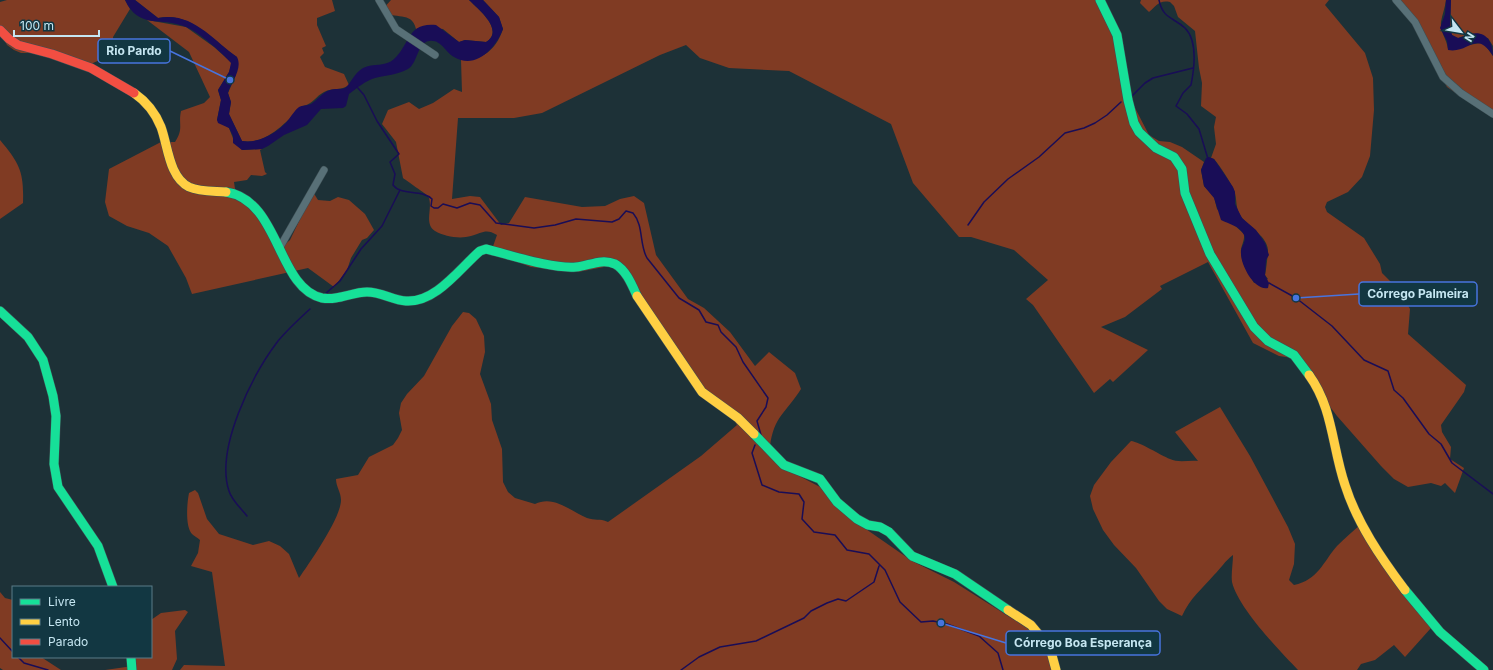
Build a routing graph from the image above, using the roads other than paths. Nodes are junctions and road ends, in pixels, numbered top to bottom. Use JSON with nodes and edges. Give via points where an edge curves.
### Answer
{"nodes":[{"id":1,"x":379,"y":0,"type":"edge"},
{"id":2,"x":1100,"y":0,"type":"edge"},
{"id":3,"x":1396,"y":0,"type":"edge"},
{"id":4,"x":0,"y":30,"type":"edge"},
{"id":5,"x":435,"y":54,"type":"dead end"},
{"id":6,"x":1493,"y":114,"type":"edge"},
{"id":7,"x":324,"y":170,"type":"dead end"},
{"id":8,"x":280,"y":247,"type":"junction"},
{"id":9,"x":0,"y":310,"type":"edge"},
{"id":10,"x":113,"y":586,"type":"edge"},
{"id":11,"x":131,"y":658,"type":"edge"},
{"id":12,"x":132,"y":670,"type":"edge"},
{"id":13,"x":1056,"y":670,"type":"edge"},
{"id":14,"x":1484,"y":670,"type":"edge"}],
"edges":[{"from":1,"to":5,"type":"street","via":[[393,25]]},
{"from":2,"to":14,"type":"street","via":[[1117,35],[1134,122],[1139,132],[1156,148],[1174,157],[1182,169],[1185,193],[1210,254],[1254,327],[1268,341],[1294,355],[1316,385],[1327,408],[1336,456],[1347,492],[1360,521],[1387,567],[1411,600],[1440,632]]},
{"from":3,"to":6,"type":"street","via":[[1415,22],[1443,77],[1461,93]]},
{"from":4,"to":8,"type":"street","via":[[16,45],[41,50],[94,69],[144,100],[158,122],[176,176],[192,189],[238,193],[254,207]]},
{"from":7,"to":8,"type":"street"},
{"from":8,"to":13,"type":"street","via":[[297,281],[311,293],[322,298],[369,292],[404,301],[419,299],[452,278],[475,254],[486,249],[559,266],[576,267],[605,261],[616,265],[627,276],[640,301],[702,392],[738,418],[784,465],[820,479],[837,502],[857,519],[889,532],[912,556],[955,574],[1031,625],[1050,648]]},
{"from":9,"to":10,"type":"street","via":[[28,337],[43,360],[56,416],[54,464],[58,487],[98,546]]},
{"from":11,"to":12,"type":"street"}]}
